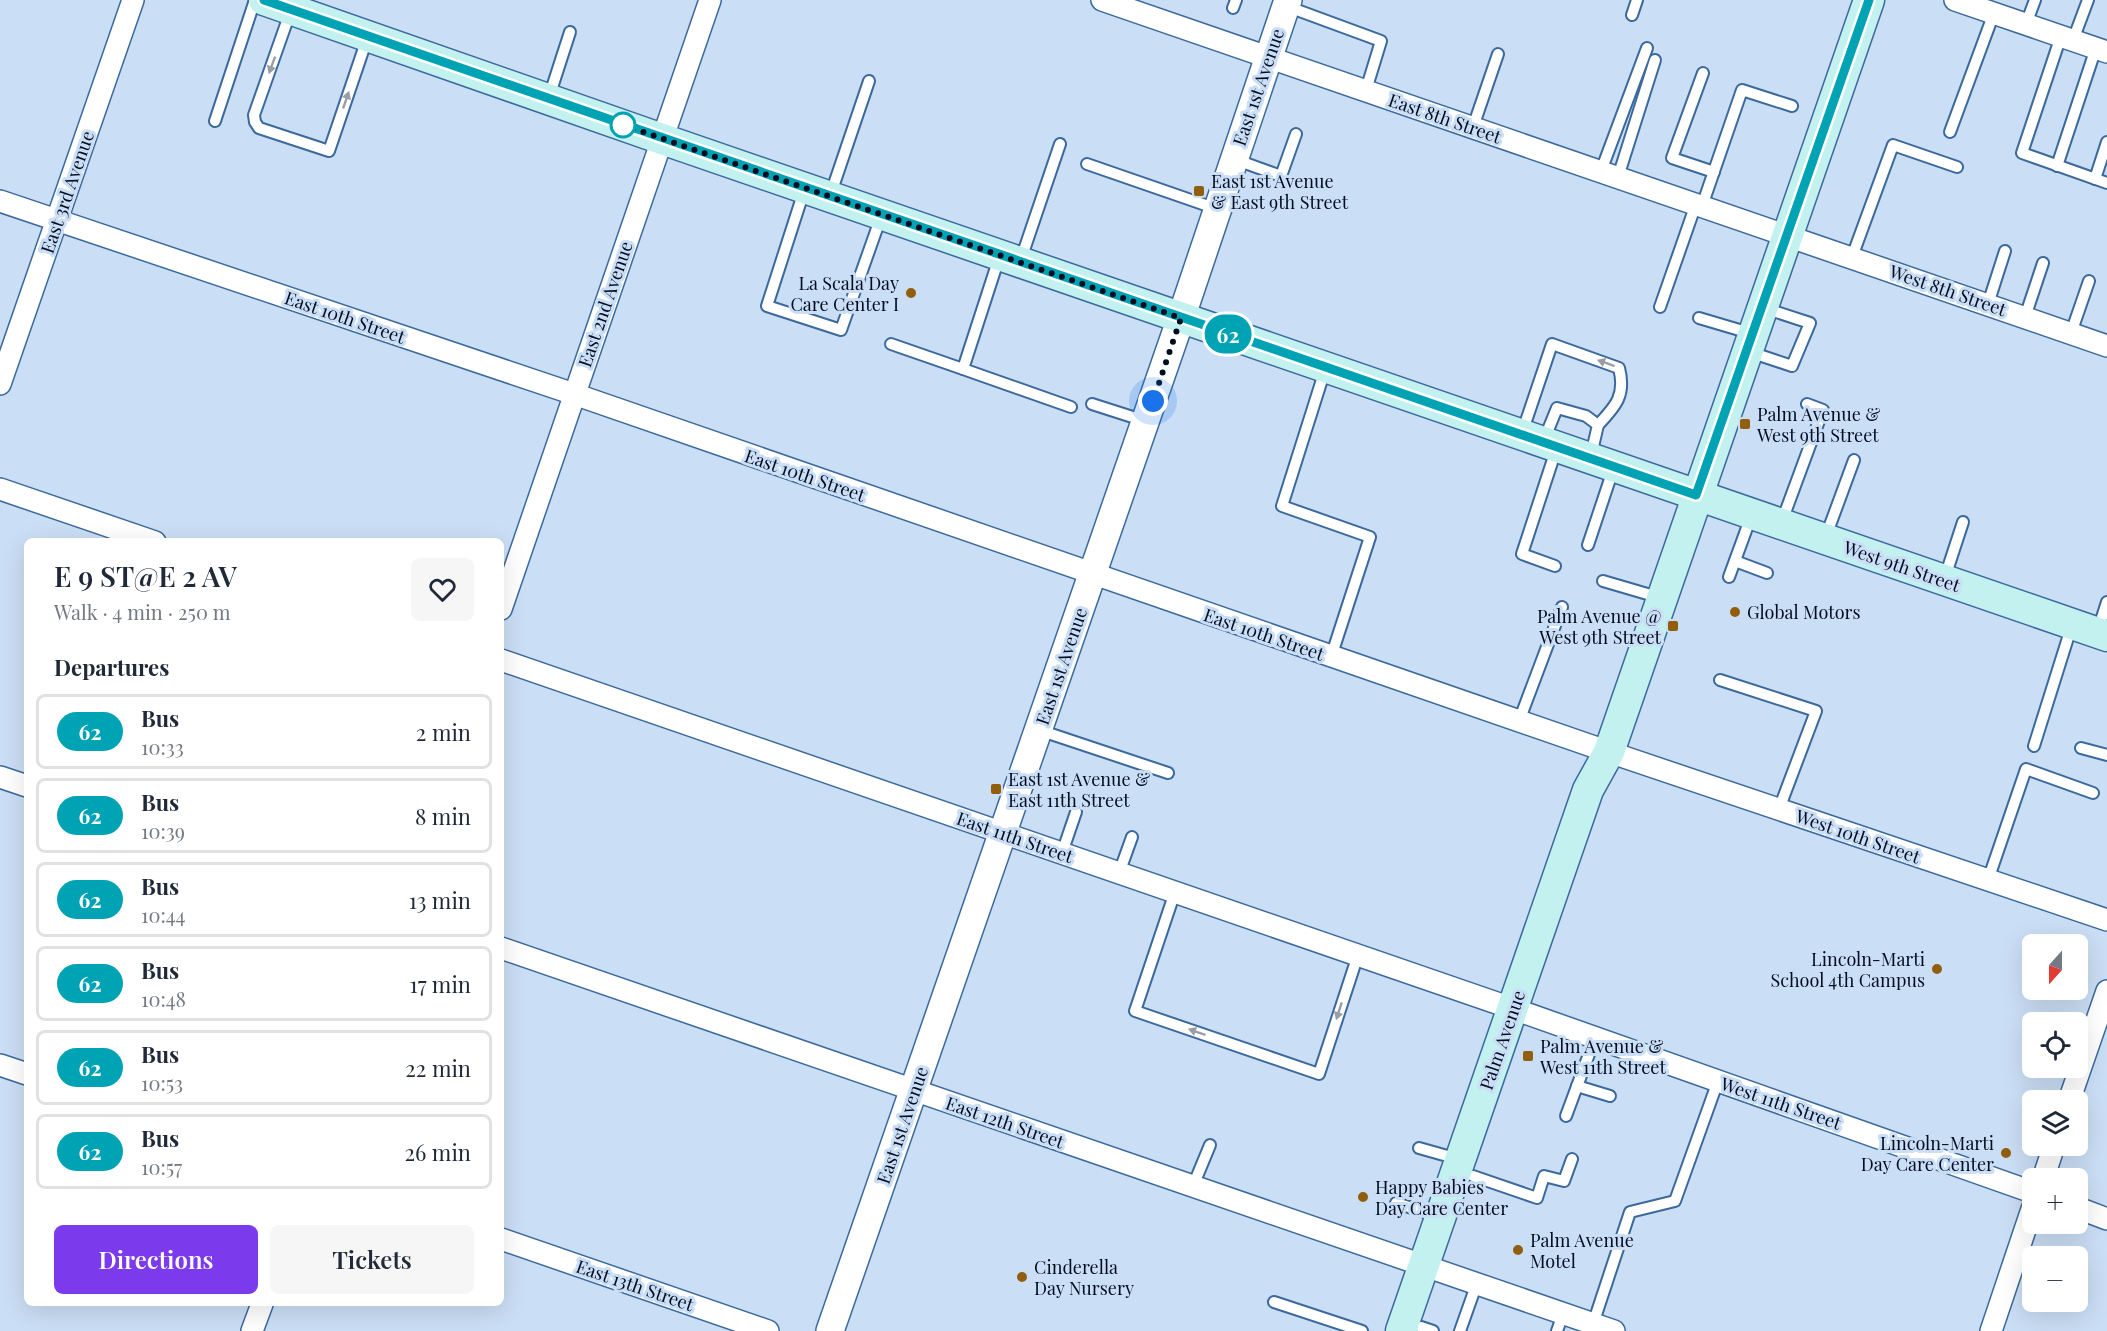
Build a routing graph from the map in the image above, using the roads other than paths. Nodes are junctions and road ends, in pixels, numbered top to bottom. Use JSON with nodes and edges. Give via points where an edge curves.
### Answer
{"nodes":[{"id":1,"x":133,"y":0,"type":"edge"},
{"id":2,"x":255,"y":0,"type":"edge"},
{"id":3,"x":710,"y":0,"type":"edge"},
{"id":4,"x":1102,"y":0,"type":"edge"},
{"id":5,"x":1637,"y":0,"type":"edge"},
{"id":6,"x":1869,"y":0,"type":"edge"},
{"id":7,"x":1955,"y":0,"type":"edge"},
{"id":8,"x":2035,"y":0,"type":"edge"},
{"id":9,"x":2088,"y":0,"type":"edge"},
{"id":10,"x":1287,"y":3,"type":"edge"},
{"id":11,"x":278,"y":5,"type":"edge"},
{"id":12,"x":1994,"y":13,"type":"junction"},
{"id":13,"x":1632,"y":15,"type":"dead end"},
{"id":14,"x":2026,"y":24,"type":"junction"},
{"id":15,"x":570,"y":32,"type":"dead end"},
{"id":16,"x":368,"y":36,"type":"junction"},
{"id":17,"x":2067,"y":38,"type":"junction"},
{"id":18,"x":1647,"y":48,"type":"dead end"},
{"id":19,"x":2102,"y":50,"type":"edge"},
{"id":20,"x":1498,"y":54,"type":"dead end"},
{"id":21,"x":1268,"y":57,"type":"junction"},
{"id":22,"x":1655,"y":60,"type":"dead end"},
{"id":23,"x":1702,"y":73,"type":"dead end"},
{"id":24,"x":869,"y":81,"type":"dead end"},
{"id":25,"x":1366,"y":90,"type":"junction"},
{"id":26,"x":548,"y":99,"type":"junction"},
{"id":27,"x":1792,"y":106,"type":"dead end"},
{"id":28,"x":215,"y":121,"type":"dead end"},
{"id":29,"x":1473,"y":127,"type":"junction"},
{"id":30,"x":1950,"y":132,"type":"dead end"},
{"id":31,"x":1296,"y":134,"type":"dead end"},
{"id":32,"x":662,"y":139,"type":"junction"},
{"id":33,"x":2107,"y":142,"type":"edge"},
{"id":34,"x":1060,"y":144,"type":"dead end"},
{"id":35,"x":1234,"y":159,"type":"junction"},
{"id":36,"x":1087,"y":164,"type":"dead end"},
{"id":37,"x":2057,"y":165,"type":"junction"},
{"id":38,"x":1957,"y":167,"type":"dead end"},
{"id":39,"x":1714,"y":172,"type":"junction"},
{"id":40,"x":1609,"y":174,"type":"junction"},
{"id":41,"x":2095,"y":179,"type":"junction"},
{"id":42,"x":2107,"y":183,"type":"edge"},
{"id":43,"x":817,"y":192,"type":"junction"},
{"id":44,"x":0,"y":201,"type":"edge"},
{"id":45,"x":1699,"y":205,"type":"junction"},
{"id":46,"x":1217,"y":209,"type":"junction"},
{"id":47,"x":882,"y":215,"type":"junction"},
{"id":48,"x":58,"y":220,"type":"junction"},
{"id":49,"x":1788,"y":235,"type":"junction"},
{"id":50,"x":2005,"y":251,"type":"dead end"},
{"id":51,"x":1852,"y":257,"type":"junction"},
{"id":52,"x":1010,"y":259,"type":"junction"},
{"id":53,"x":2043,"y":263,"type":"dead end"},
{"id":54,"x":2089,"y":281,"type":"dead end"},
{"id":55,"x":1988,"y":304,"type":"junction"},
{"id":56,"x":1660,"y":307,"type":"dead end"},
{"id":57,"x":2025,"y":317,"type":"junction"},
{"id":58,"x":1181,"y":318,"type":"junction"},
{"id":59,"x":1698,"y":318,"type":"dead end"},
{"id":60,"x":1754,"y":331,"type":"junction"},
{"id":61,"x":2071,"y":333,"type":"junction"},
{"id":62,"x":891,"y":344,"type":"dead end"},
{"id":63,"x":2107,"y":346,"type":"edge"},
{"id":64,"x":1326,"y":368,"type":"junction"},
{"id":65,"x":963,"y":369,"type":"junction"},
{"id":66,"x":0,"y":384,"type":"edge"},
{"id":67,"x":574,"y":394,"type":"junction"},
{"id":68,"x":1092,"y":404,"type":"dead end"},
{"id":69,"x":1807,"y":404,"type":"dead end"},
{"id":70,"x":1071,"y":407,"type":"dead end"},
{"id":71,"x":1145,"y":421,"type":"junction"},
{"id":72,"x":1598,"y":425,"type":"junction"},
{"id":73,"x":1541,"y":441,"type":"junction"},
{"id":74,"x":1854,"y":460,"type":"dead end"},
{"id":75,"x":1602,"y":463,"type":"junction"},
{"id":76,"x":0,"y":489,"type":"edge"},
{"id":77,"x":1696,"y":495,"type":"junction"},
{"id":78,"x":1752,"y":514,"type":"junction"},
{"id":79,"x":1963,"y":522,"type":"dead end"},
{"id":80,"x":1781,"y":524,"type":"junction"},
{"id":81,"x":143,"y":538,"type":"edge"},
{"id":82,"x":1825,"y":539,"type":"junction"},
{"id":83,"x":1588,"y":545,"type":"dead end"},
{"id":84,"x":1735,"y":561,"type":"junction"},
{"id":85,"x":1555,"y":566,"type":"dead end"},
{"id":86,"x":1767,"y":573,"type":"dead end"},
{"id":87,"x":1092,"y":574,"type":"junction"},
{"id":88,"x":1729,"y":577,"type":"dead end"},
{"id":89,"x":1603,"y":580,"type":"dead end"},
{"id":90,"x":1944,"y":580,"type":"junction"},
{"id":91,"x":1661,"y":598,"type":"junction"},
{"id":92,"x":504,"y":600,"type":"edge"},
{"id":93,"x":2107,"y":602,"type":"edge"},
{"id":94,"x":1562,"y":607,"type":"dead end"},
{"id":95,"x":2092,"y":631,"type":"edge"},
{"id":96,"x":1331,"y":657,"type":"junction"},
{"id":97,"x":504,"y":661,"type":"edge"},
{"id":98,"x":1720,"y":680,"type":"dead end"},
{"id":99,"x":1519,"y":721,"type":"junction"},
{"id":100,"x":1039,"y":730,"type":"junction"},
{"id":101,"x":2034,"y":746,"type":"dead end"},
{"id":102,"x":2081,"y":748,"type":"dead end"},
{"id":103,"x":1609,"y":752,"type":"junction"},
{"id":104,"x":2107,"y":755,"type":"edge"},
{"id":105,"x":1168,"y":773,"type":"dead end"},
{"id":106,"x":0,"y":777,"type":"edge"},
{"id":107,"x":24,"y":785,"type":"edge"},
{"id":108,"x":2093,"y":794,"type":"dead end"},
{"id":109,"x":1779,"y":809,"type":"junction"},
{"id":110,"x":1077,"y":812,"type":"dead end"},
{"id":111,"x":1004,"y":833,"type":"junction"},
{"id":112,"x":1132,"y":837,"type":"dead end"},
{"id":113,"x":1062,"y":853,"type":"junction"},
{"id":114,"x":1119,"y":873,"type":"junction"},
{"id":115,"x":1988,"y":880,"type":"junction"},
{"id":116,"x":1175,"y":892,"type":"junction"},
{"id":117,"x":2107,"y":920,"type":"edge"},
{"id":118,"x":504,"y":949,"type":"edge"},
{"id":119,"x":1358,"y":955,"type":"junction"},
{"id":120,"x":2107,"y":991,"type":"edge"},
{"id":121,"x":1521,"y":1012,"type":"junction"},
{"id":122,"x":1595,"y":1038,"type":"junction"},
{"id":123,"x":0,"y":1065,"type":"edge"},
{"id":124,"x":24,"y":1073,"type":"edge"},
{"id":125,"x":1718,"y":1081,"type":"junction"},
{"id":126,"x":1577,"y":1086,"type":"junction"},
{"id":127,"x":2073,"y":1090,"type":"edge"},
{"id":128,"x":914,"y":1091,"type":"junction"},
{"id":129,"x":1610,"y":1096,"type":"dead end"},
{"id":130,"x":1566,"y":1116,"type":"dead end"},
{"id":131,"x":1210,"y":1145,"type":"dead end"},
{"id":132,"x":1419,"y":1148,"type":"dead end"},
{"id":133,"x":1572,"y":1159,"type":"dead end"},
{"id":134,"x":1467,"y":1168,"type":"junction"},
{"id":135,"x":1193,"y":1186,"type":"junction"},
{"id":136,"x":2022,"y":1188,"type":"edge"},
{"id":137,"x":1396,"y":1203,"type":"dead end"},
{"id":138,"x":2088,"y":1212,"type":"edge"},
{"id":139,"x":1441,"y":1216,"type":"junction"},
{"id":140,"x":2107,"y":1219,"type":"edge"},
{"id":141,"x":2024,"y":1234,"type":"edge"},
{"id":142,"x":504,"y":1240,"type":"edge"},
{"id":143,"x":1433,"y":1269,"type":"junction"},
{"id":144,"x":1477,"y":1283,"type":"junction"},
{"id":145,"x":1274,"y":1302,"type":"dead end"},
{"id":146,"x":261,"y":1306,"type":"edge"},
{"id":147,"x":1560,"y":1322,"type":"edge"},
{"id":148,"x":1593,"y":1324,"type":"junction"},
{"id":149,"x":1419,"y":1330,"type":"edge"},
{"id":150,"x":252,"y":1331,"type":"edge"},
{"id":151,"x":768,"y":1331,"type":"edge"},
{"id":152,"x":830,"y":1331,"type":"edge"},
{"id":153,"x":1362,"y":1331,"type":"edge"},
{"id":154,"x":1460,"y":1331,"type":"edge"},
{"id":155,"x":1614,"y":1331,"type":"edge"},
{"id":156,"x":1991,"y":1331,"type":"edge"}],
"edges":[{"from":1,"to":48,"type":"street","name":"East 3rd Avenue"},
{"from":2,"to":28,"type":"lane"},
{"from":3,"to":32,"type":"street","name":"East 2nd Avenue"},
{"from":4,"to":21,"type":"street","name":"East 8th Street"},
{"from":5,"to":13,"type":"lane"},
{"from":6,"to":49,"type":"main road","name":"Palm Avenue"},
{"from":7,"to":12,"type":"street"},
{"from":8,"to":14,"type":"lane"},
{"from":9,"to":17,"type":"lane"},
{"from":10,"to":21,"type":"street","name":"East 1st Avenue"},
{"from":10,"to":25,"type":"lane","via":[[1381,41]]},
{"from":11,"to":16,"type":"main road","name":"West 9th Street"},
{"from":11,"to":16,"type":"lane","one_way":true,"via":[[254,115],[259,128],[329,151]]},
{"from":12,"to":14,"type":"street"},
{"from":12,"to":30,"type":"lane"},
{"from":14,"to":17,"type":"street"},
{"from":15,"to":26,"type":"lane"},
{"from":16,"to":26,"type":"main road","name":"West 9th Street"},
{"from":17,"to":19,"type":"street"},
{"from":17,"to":37,"type":"lane","via":[[2022,153]]},
{"from":18,"to":40,"type":"lane"},
{"from":19,"to":37,"type":"lane"},
{"from":20,"to":29,"type":"lane"},
{"from":21,"to":25,"type":"street","name":"East 8th Street"},
{"from":21,"to":35,"type":"street","name":"East 1st Avenue"},
{"from":22,"to":40,"type":"lane"},
{"from":23,"to":39,"type":"lane","via":[[1672,158]]},
{"from":24,"to":43,"type":"lane"},
{"from":25,"to":29,"type":"street","name":"East 8th Street"},
{"from":26,"to":32,"type":"main road","name":"West 9th Street"},
{"from":27,"to":39,"type":"lane","via":[[1742,90]]},
{"from":29,"to":40,"type":"street","name":"East 8th Street"},
{"from":31,"to":35,"type":"lane","via":[[1281,176]]},
{"from":32,"to":43,"type":"main road","name":"West 9th Street"},
{"from":32,"to":67,"type":"street","name":"East 2nd Avenue"},
{"from":33,"to":41,"type":"lane"},
{"from":34,"to":52,"type":"lane"},
{"from":35,"to":46,"type":"street","name":"East 1st Avenue"},
{"from":36,"to":46,"type":"lane"},
{"from":37,"to":41,"type":"lane"},
{"from":38,"to":51,"type":"lane","via":[[1893,145]]},
{"from":39,"to":45,"type":"lane"},
{"from":40,"to":45,"type":"street","name":"East 8th Street"},
{"from":41,"to":42,"type":"lane"},
{"from":43,"to":47,"type":"main road","name":"West 9th Street"},
{"from":43,"to":47,"type":"lane","via":[[767,306],[841,330]]},
{"from":44,"to":48,"type":"street","name":"East 10th Street"},
{"from":45,"to":49,"type":"street","name":"East 8th Street"},
{"from":45,"to":56,"type":"lane"},
{"from":46,"to":58,"type":"street","name":"East 1st Avenue"},
{"from":47,"to":52,"type":"main road","name":"West 9th Street"},
{"from":48,"to":66,"type":"street","name":"East 3rd Avenue"},
{"from":48,"to":67,"type":"street","name":"East 10th Street"},
{"from":49,"to":51,"type":"street","name":"West 8th Street"},
{"from":49,"to":60,"type":"main road","name":"Palm Avenue"},
{"from":50,"to":55,"type":"lane"},
{"from":51,"to":55,"type":"street","name":"West 8th Street"},
{"from":52,"to":58,"type":"main road","name":"West 9th Street"},
{"from":52,"to":65,"type":"lane"},
{"from":53,"to":57,"type":"lane"},
{"from":54,"to":61,"type":"lane"},
{"from":55,"to":57,"type":"street","name":"West 8th Street"},
{"from":57,"to":61,"type":"street","name":"West 8th Street"},
{"from":58,"to":64,"type":"main road","name":"West 9th Street"},
{"from":58,"to":71,"type":"street","name":"East 1st Avenue"},
{"from":59,"to":60,"type":"lane"},
{"from":60,"to":60,"type":"lane","via":[[1792,366],[1810,323]]},
{"from":60,"to":77,"type":"main road","name":"Palm Avenue"},
{"from":61,"to":63,"type":"street","name":"West 8th Street"},
{"from":62,"to":65,"type":"lane"},
{"from":64,"to":73,"type":"main road","name":"West 9th Street"},
{"from":64,"to":96,"type":"lane","via":[[1282,506],[1371,537]]},
{"from":65,"to":70,"type":"lane"},
{"from":67,"to":87,"type":"street","name":"East 10th Street"},
{"from":67,"to":92,"type":"street","name":"East 2nd Avenue"},
{"from":68,"to":71,"type":"lane"},
{"from":69,"to":80,"type":"lane","via":[[1824,410]]},
{"from":71,"to":87,"type":"street","name":"East 1st Avenue"},
{"from":72,"to":73,"type":"lane","via":[[1586,416],[1557,408]]},
{"from":72,"to":73,"type":"lane","one_way":true,"via":[[1617,404],[1623,382],[1619,368],[1552,344]]},
{"from":72,"to":75,"type":"lane"},
{"from":73,"to":75,"type":"main road","name":"West 9th Street"},
{"from":73,"to":85,"type":"lane","via":[[1521,554]]},
{"from":74,"to":82,"type":"lane"},
{"from":75,"to":77,"type":"main road","name":"West 9th Street"},
{"from":75,"to":83,"type":"lane"},
{"from":76,"to":81,"type":"street"},
{"from":77,"to":78,"type":"main road","name":"West 9th Street"},
{"from":77,"to":91,"type":"main road","name":"Palm Avenue"},
{"from":78,"to":80,"type":"main road","name":"West 9th Street"},
{"from":78,"to":84,"type":"lane"},
{"from":79,"to":90,"type":"lane"},
{"from":80,"to":82,"type":"main road","name":"West 9th Street"},
{"from":82,"to":90,"type":"main road","name":"West 9th Street"},
{"from":84,"to":86,"type":"lane"},
{"from":84,"to":88,"type":"lane"},
{"from":87,"to":96,"type":"street","name":"East 10th Street"},
{"from":87,"to":100,"type":"street","name":"East 1st Avenue"},
{"from":89,"to":91,"type":"lane"},
{"from":90,"to":95,"type":"main road","name":"West 9th Street"},
{"from":91,"to":103,"type":"main road","name":"Palm Avenue"},
{"from":93,"to":95,"type":"lane"},
{"from":94,"to":99,"type":"lane"},
{"from":95,"to":101,"type":"lane"},
{"from":96,"to":99,"type":"street","name":"East 10th Street"},
{"from":97,"to":111,"type":"street","name":"East 11th Street"},
{"from":98,"to":109,"type":"lane","via":[[1816,711]]},
{"from":99,"to":103,"type":"street","name":"East 10th Street"},
{"from":100,"to":105,"type":"lane"},
{"from":100,"to":111,"type":"street","name":"East 1st Avenue"},
{"from":102,"to":104,"type":"lane"},
{"from":103,"to":109,"type":"street","name":"West 10th Street"},
{"from":103,"to":121,"type":"main road","name":"Palm Avenue","via":[[1588,790]]},
{"from":106,"to":107,"type":"street"},
{"from":108,"to":115,"type":"lane","via":[[2026,769]]},
{"from":109,"to":115,"type":"street","name":"West 10th Street"},
{"from":110,"to":113,"type":"lane"},
{"from":111,"to":113,"type":"street","name":"East 11th Street"},
{"from":111,"to":128,"type":"street","name":"East 1st Avenue"},
{"from":112,"to":114,"type":"lane"},
{"from":113,"to":114,"type":"street","name":"East 11th Street"},
{"from":114,"to":116,"type":"street","name":"East 11th Street"},
{"from":115,"to":117,"type":"street","name":"West 10th Street"},
{"from":116,"to":119,"type":"street","name":"East 11th Street"},
{"from":119,"to":116,"type":"lane","one_way":true,"via":[[1319,1074],[1286,1063],[1135,1011]]},
{"from":118,"to":128,"type":"street","name":"East 12th Street"},
{"from":119,"to":121,"type":"street","name":"East 11th Street"},
{"from":120,"to":127,"type":"street"},
{"from":121,"to":122,"type":"street","name":"West 11th Street"},
{"from":121,"to":134,"type":"main road","name":"Palm Avenue"},
{"from":122,"to":125,"type":"street","name":"West 11th Street"},
{"from":122,"to":126,"type":"lane"},
{"from":123,"to":124,"type":"street"},
{"from":125,"to":136,"type":"street","name":"West 11th Street"},
{"from":125,"to":148,"type":"lane","via":[[1675,1201],[1630,1212]]},
{"from":126,"to":129,"type":"lane"},
{"from":126,"to":130,"type":"lane"},
{"from":128,"to":135,"type":"street","name":"East 12th Street"},
{"from":128,"to":152,"type":"street","name":"East 1st Avenue"},
{"from":131,"to":135,"type":"lane"},
{"from":132,"to":134,"type":"lane"},
{"from":133,"to":134,"type":"lane","via":[[1564,1182],[1544,1176],[1537,1197]]},
{"from":134,"to":139,"type":"main road","name":"Palm Avenue"},
{"from":134,"to":143,"type":"main road","name":"Palm Avenue"},
{"from":135,"to":143,"type":"street","name":"East 12th Street"},
{"from":137,"to":139,"type":"lane"},
{"from":138,"to":140,"type":"street"},
{"from":139,"to":143,"type":"main road","name":"Palm Avenue"},
{"from":141,"to":156,"type":"street"},
{"from":142,"to":151,"type":"street","name":"East 13th Street"},
{"from":143,"to":144,"type":"street","name":"East 12th Street"},
{"from":143,"to":149,"type":"main road","name":"Palm Avenue"},
{"from":144,"to":147,"type":"street","name":"East 12th Street"},
{"from":144,"to":154,"type":"lane"},
{"from":145,"to":153,"type":"lane"},
{"from":146,"to":150,"type":"street"},
{"from":147,"to":148,"type":"street","name":"East 12th Street"},
{"from":148,"to":155,"type":"street","name":"East 12th Street"}]}
